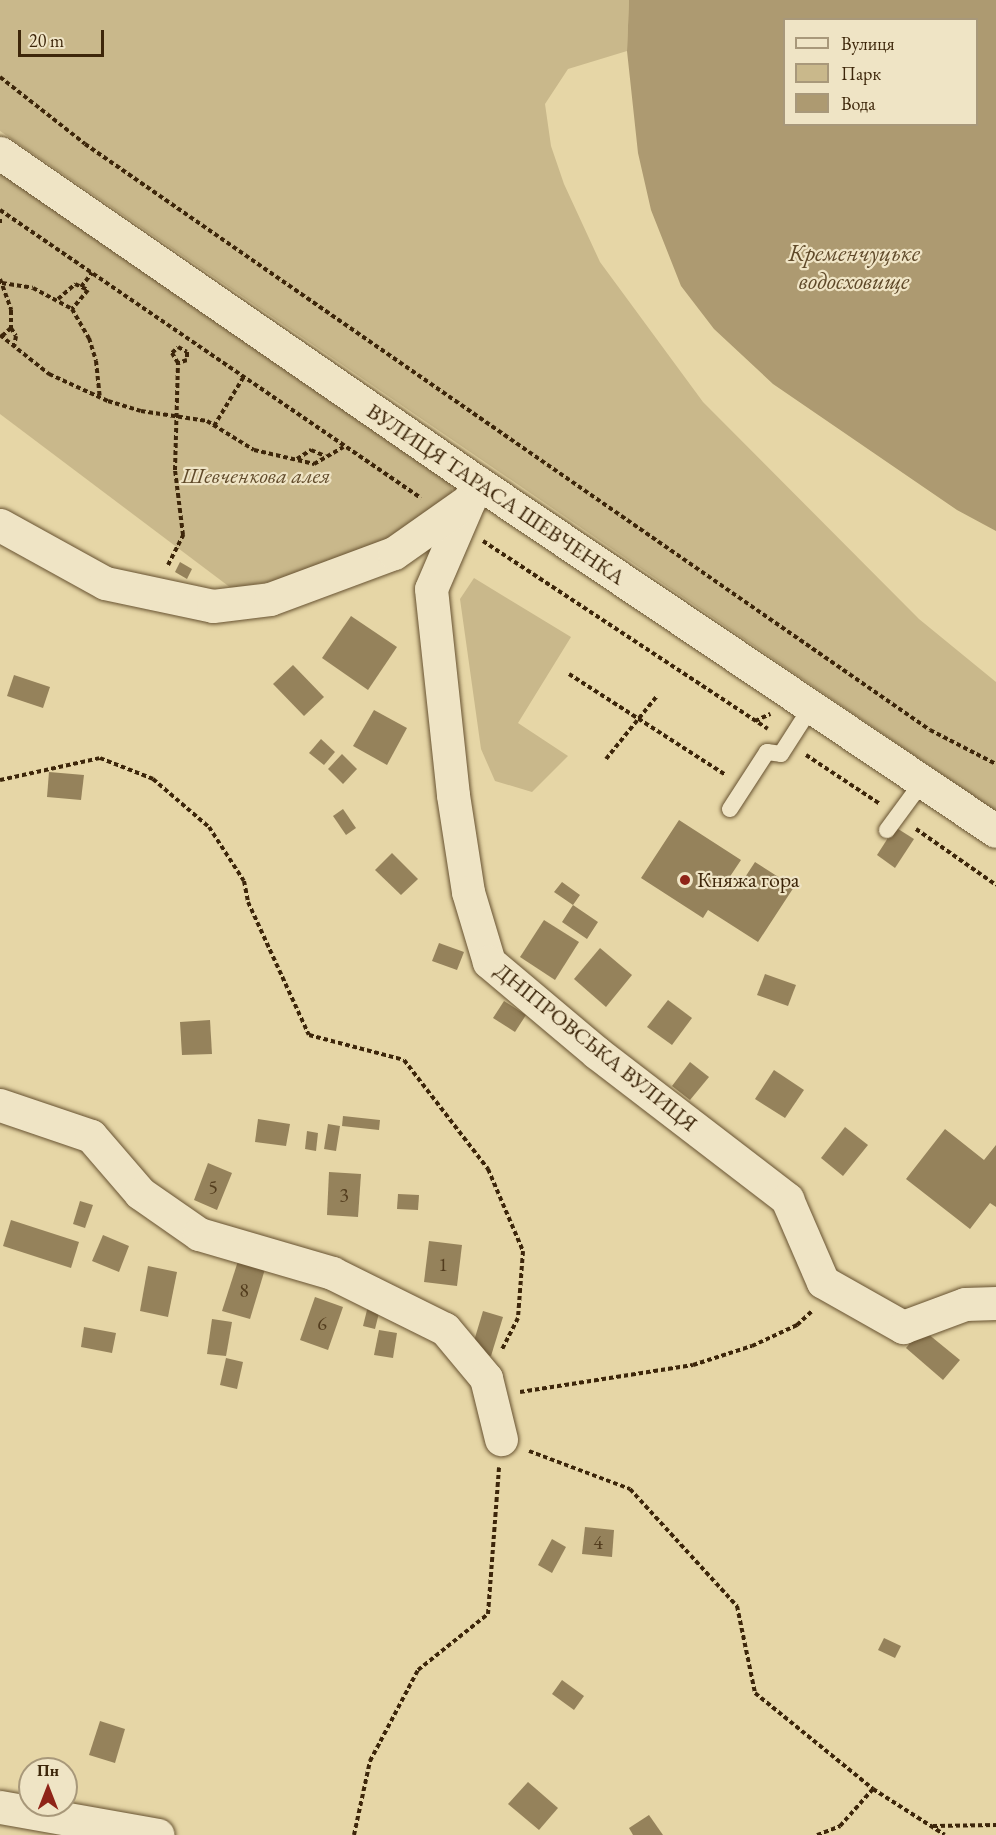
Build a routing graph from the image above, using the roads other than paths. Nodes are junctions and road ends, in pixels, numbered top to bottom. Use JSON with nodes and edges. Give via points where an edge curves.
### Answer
{"nodes":[{"id":1,"x":0,"y":153,"type":"edge"},
{"id":2,"x":463,"y":506,"type":"junction"},
{"id":3,"x":0,"y":525,"type":"edge"},
{"id":4,"x":811,"y":707,"type":"junction"},
{"id":5,"x":923,"y":781,"type":"junction"},
{"id":6,"x":730,"y":809,"type":"dead end"},
{"id":7,"x":887,"y":830,"type":"dead end"},
{"id":8,"x":996,"y":831,"type":"edge"},
{"id":9,"x":0,"y":1105,"type":"edge"},
{"id":10,"x":996,"y":1303,"type":"edge"},
{"id":11,"x":496,"y":1425,"type":"road end"},
{"id":12,"x":0,"y":1807,"type":"edge"},
{"id":13,"x":158,"y":1835,"type":"edge"}],
"edges":[{"from":1,"to":2,"type":"street","name":"ВУЛИЦЯ ТАРАСА ШЕВЧЕНКА"},
{"from":2,"to":3,"type":"street","via":[[394,553],[270,599],[213,606],[105,583]]},
{"from":2,"to":4,"type":"street","name":"ВУЛИЦЯ ТАРАСА ШЕВЧЕНКА"},
{"from":2,"to":10,"type":"street","name":"ДНІПРОВСЬКА ВУЛИЦЯ","via":[[431,589],[459,838],[468,892],[489,962],[597,1053],[787,1198],[823,1282],[903,1327],[965,1304]]},
{"from":4,"to":5,"type":"street","name":"ВУЛИЦЯ ТАРАСА ШЕВЧЕНКА"},
{"from":4,"to":6,"type":"lane","via":[[781,754],[767,752]]},
{"from":5,"to":7,"type":"lane"},
{"from":5,"to":8,"type":"street","name":"ВУЛИЦЯ ТАРАСА ШЕВЧЕНКА"},
{"from":9,"to":11,"type":"street","via":[[91,1136],[140,1193],[199,1234],[332,1273],[445,1329],[486,1378]]},
{"from":12,"to":13,"type":"street"}]}
